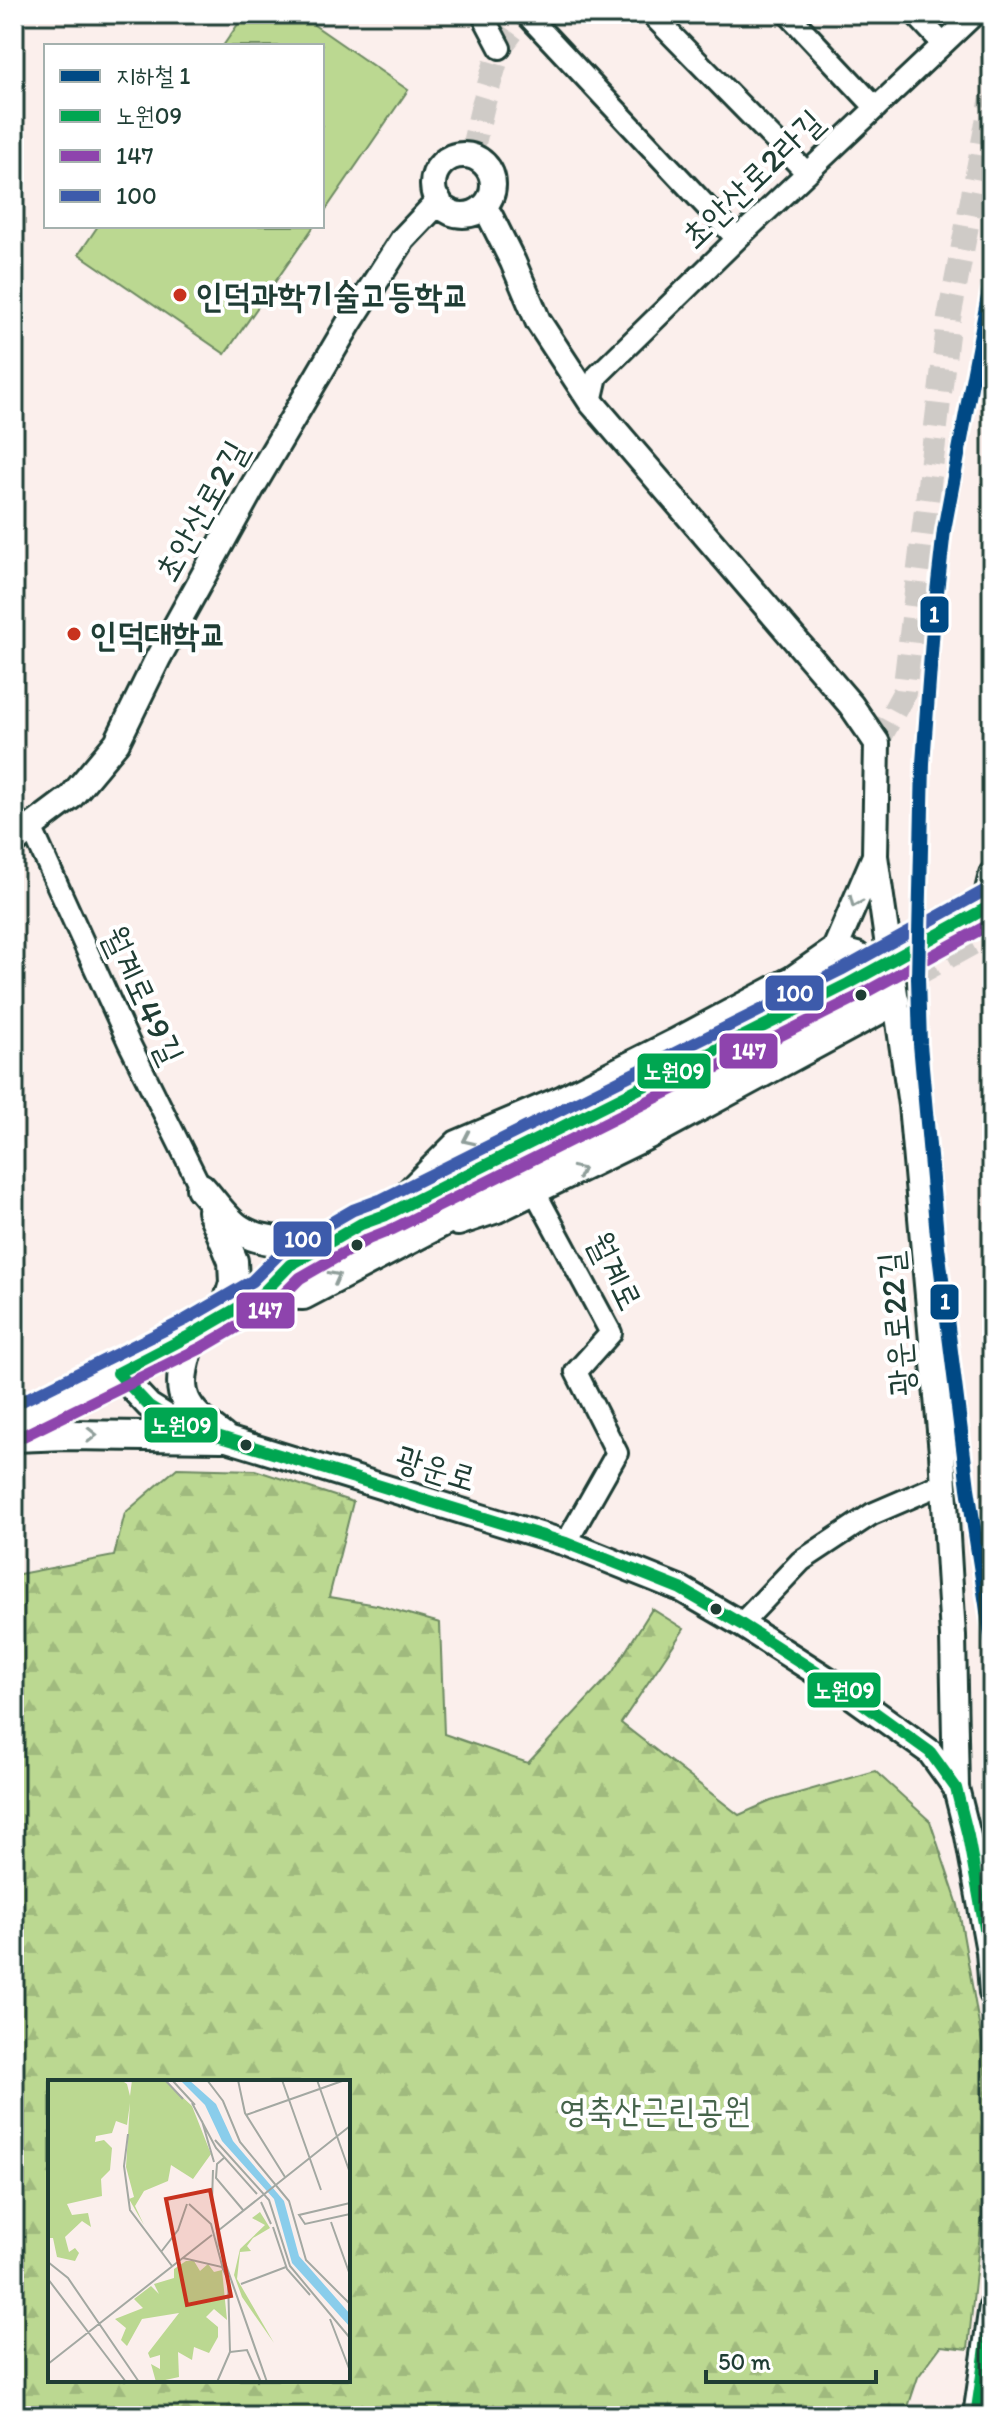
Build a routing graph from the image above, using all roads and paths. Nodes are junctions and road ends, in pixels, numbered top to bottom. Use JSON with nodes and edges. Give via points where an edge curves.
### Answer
{"nodes":[{"id":1,"x":482,"y":14,"type":"edge"},
{"id":2,"x":526,"y":14,"type":"edge"},
{"id":3,"x":651,"y":14,"type":"edge"},
{"id":4,"x":788,"y":14,"type":"edge"},
{"id":5,"x":915,"y":14,"type":"edge"},
{"id":6,"x":975,"y":14,"type":"edge"},
{"id":7,"x":943,"y":44,"type":"junction"},
{"id":8,"x":500,"y":48,"type":"dead end"},
{"id":9,"x":876,"y":108,"type":"junction"},
{"id":10,"x":807,"y":173,"type":"junction"},
{"id":11,"x":439,"y":201,"type":"junction"},
{"id":12,"x":483,"y":207,"type":"junction"},
{"id":13,"x":737,"y":239,"type":"junction"},
{"id":14,"x":591,"y":402,"type":"junction"},
{"id":15,"x":23,"y":835,"type":"edge"},
{"id":16,"x":875,"y":856,"type":"junction"},
{"id":17,"x":992,"y":874,"type":"edge"},
{"id":18,"x":992,"y":927,"type":"edge"},
{"id":19,"x":835,"y":949,"type":"junction"},
{"id":20,"x":897,"y":1002,"type":"junction"},
{"id":21,"x":857,"y":1003,"type":"junction"},
{"id":22,"x":201,"y":1188,"type":"junction"},
{"id":23,"x":535,"y":1192,"type":"junction"},
{"id":24,"x":373,"y":1220,"type":"junction"},
{"id":25,"x":403,"y":1241,"type":"junction"},
{"id":26,"x":262,"y":1294,"type":"junction"},
{"id":27,"x":224,"y":1316,"type":"junction"},
{"id":28,"x":193,"y":1334,"type":"junction"},
{"id":29,"x":118,"y":1373,"type":"junction"},
{"id":30,"x":14,"y":1423,"type":"edge"},
{"id":31,"x":14,"y":1437,"type":"edge"},
{"id":32,"x":222,"y":1437,"type":"junction"},
{"id":33,"x":944,"y":1483,"type":"junction"},
{"id":34,"x":566,"y":1543,"type":"junction"},
{"id":35,"x":741,"y":1624,"type":"junction"},
{"id":36,"x":956,"y":1788,"type":"junction"},
{"id":37,"x":992,"y":1993,"type":"edge"},
{"id":38,"x":992,"y":2306,"type":"edge"},
{"id":39,"x":976,"y":2416,"type":"edge"}],
"edges":[{"from":1,"to":8,"type":"street"},
{"from":2,"to":13,"type":"street"},
{"from":3,"to":10,"type":"street"},
{"from":4,"to":9,"type":"street"},
{"from":5,"to":7,"type":"street"},
{"from":6,"to":7,"type":"street","name":"초안산로2라길"},
{"from":7,"to":9,"type":"street","name":"초안산로2라길"},
{"from":9,"to":10,"type":"street","name":"초안산로2라길"},
{"from":10,"to":13,"type":"street","name":"초안산로2라길"},
{"from":11,"to":12,"type":"street","via":[[460,214]]},
{"from":11,"to":12,"type":"street","via":[[433,187],[439,167],[456,155],[466,155],[490,172],[492,193]]},
{"from":11,"to":15,"type":"street","name":"초안산로2길","via":[[403,239],[349,323],[253,486],[117,742],[71,797]]},
{"from":12,"to":14,"type":"street","via":[[538,321]]},
{"from":13,"to":14,"type":"street","name":"초안산로2라길","via":[[597,376]]},
{"from":14,"to":16,"type":"street","via":[[851,705],[877,743]]},
{"from":15,"to":22,"type":"street","name":"월계로49길"},
{"from":16,"to":19,"type":"street","one_way":true},
{"from":16,"to":20,"type":"street","name":"광운로22길"},
{"from":17,"to":18,"type":"street","via":[[984,907]]},
{"from":19,"to":21,"type":"street","via":[[857,955],[871,968],[877,999]]},
{"from":19,"to":24,"type":"street","one_way":true,"via":[[792,979],[674,1042],[457,1143]]},
{"from":20,"to":21,"type":"street"},
{"from":20,"to":33,"type":"street","name":"광운로22길"},
{"from":23,"to":21,"type":"street","one_way":true,"via":[[649,1136]]},
{"from":21,"to":24,"type":"main road"},
{"from":21,"to":25,"type":"main road"},
{"from":22,"to":24,"type":"main road","via":[[237,1228],[256,1238],[315,1241]]},
{"from":22,"to":27,"type":"main road","via":[[233,1261],[234,1283]]},
{"from":23,"to":25,"type":"street"},
{"from":23,"to":34,"type":"street","name":"월계로","via":[[611,1333],[576,1372],[617,1453]]},
{"from":24,"to":26,"type":"main road","via":[[290,1265]]},
{"from":26,"to":25,"type":"main road","one_way":true,"via":[[303,1295]]},
{"from":26,"to":27,"type":"main road"},
{"from":27,"to":28,"type":"main road"},
{"from":28,"to":29,"type":"main road"},
{"from":28,"to":32,"type":"main road","via":[[182,1387],[191,1412]]},
{"from":29,"to":30,"type":"main road"},
{"from":29,"to":32,"type":"street","name":"광운로","via":[[168,1418]]},
{"from":31,"to":32,"type":"main road","one_way":true},
{"from":32,"to":34,"type":"street","name":"광운로"},
{"from":33,"to":35,"type":"street","via":[[872,1514],[801,1561]]},
{"from":33,"to":36,"type":"street","name":"광운로22길"},
{"from":34,"to":35,"type":"street","name":"광운로","via":[[681,1589]]},
{"from":35,"to":36,"type":"street","name":"광운로","via":[[930,1752]]},
{"from":36,"to":37,"type":"street","name":"광운로","via":[[989,1951]]},
{"from":38,"to":39,"type":"street"}]}
